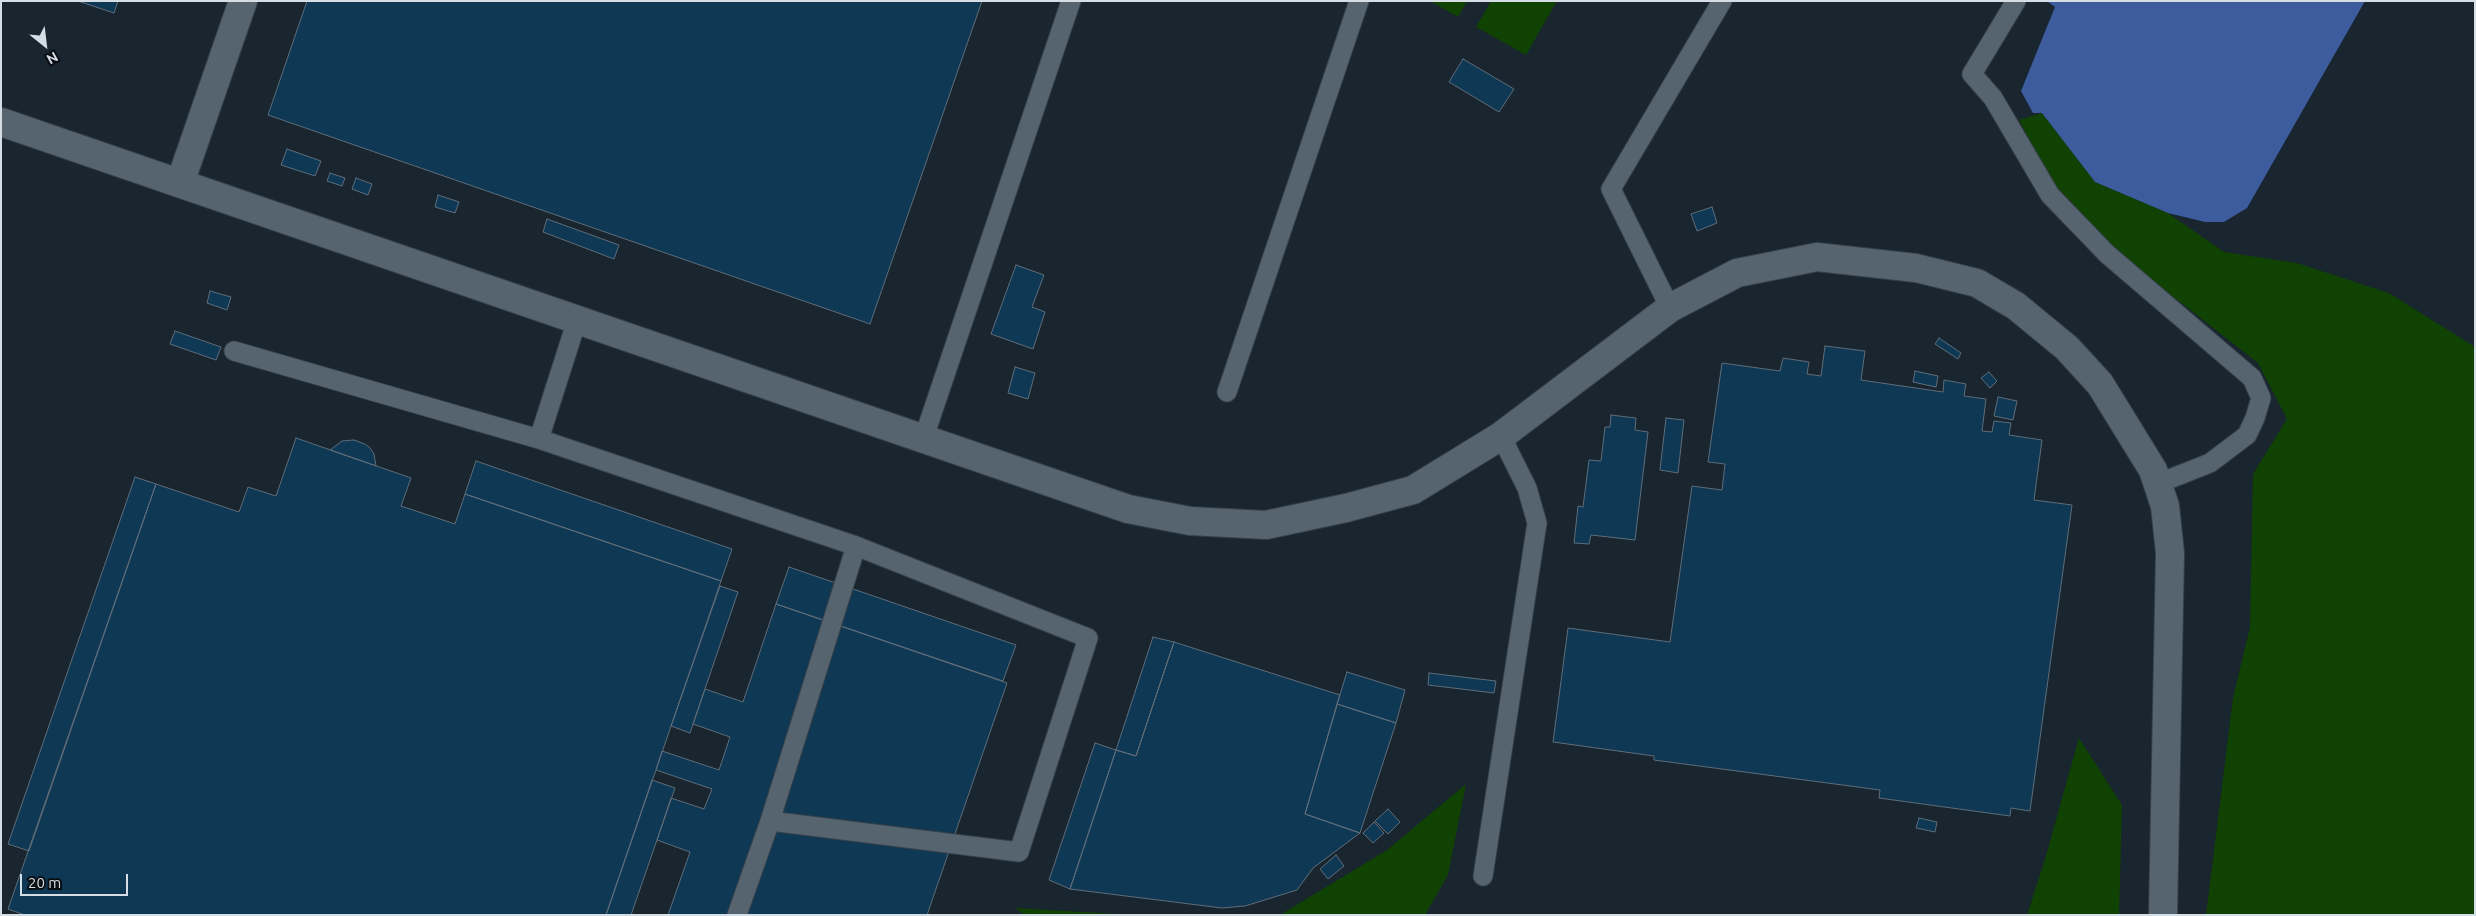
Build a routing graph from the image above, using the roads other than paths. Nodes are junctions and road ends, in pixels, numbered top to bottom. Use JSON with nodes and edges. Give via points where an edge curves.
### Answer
{"nodes":[{"id":1,"x":244,"y":1,"type":"edge"},
{"id":2,"x":1071,"y":1,"type":"edge"},
{"id":3,"x":1359,"y":1,"type":"edge"},
{"id":4,"x":1722,"y":1,"type":"edge"},
{"id":5,"x":2016,"y":1,"type":"edge"},
{"id":6,"x":1,"y":122,"type":"edge"},
{"id":7,"x":180,"y":183,"type":"junction"},
{"id":8,"x":1670,"y":308,"type":"junction"},
{"id":9,"x":577,"y":320,"type":"junction"},
{"id":10,"x":234,"y":351,"type":"dead end"},
{"id":11,"x":1227,"y":392,"type":"dead end"},
{"id":12,"x":1501,"y":436,"type":"junction"},
{"id":13,"x":539,"y":439,"type":"junction"},
{"id":14,"x":923,"y":440,"type":"junction"},
{"id":15,"x":2157,"y":484,"type":"junction"},
{"id":16,"x":856,"y":546,"type":"junction"},
{"id":17,"x":770,"y":821,"type":"junction"},
{"id":18,"x":1483,"y":876,"type":"dead end"},
{"id":19,"x":736,"y":915,"type":"edge"},
{"id":20,"x":2163,"y":915,"type":"edge"}],
"edges":[{"from":1,"to":7,"type":"street"},
{"from":2,"to":14,"type":"lane"},
{"from":3,"to":11,"type":"lane"},
{"from":4,"to":8,"type":"lane","via":[[1611,189]]},
{"from":5,"to":15,"type":"lane","via":[[1972,74],[1993,98],[2050,195],[2107,254],[2252,378],[2261,398],[2247,435],[2210,462]]},
{"from":6,"to":7,"type":"street"},
{"from":7,"to":9,"type":"street"},
{"from":8,"to":12,"type":"street"},
{"from":8,"to":15,"type":"street","via":[[1737,272],[1817,257],[1916,268],[1976,282],[2016,306],[2067,348],[2100,384],[2153,470]]},
{"from":9,"to":13,"type":"lane"},
{"from":9,"to":14,"type":"street"},
{"from":10,"to":13,"type":"lane"},
{"from":12,"to":14,"type":"street","via":[[1413,490],[1266,525],[1190,520],[1128,510]]},
{"from":12,"to":18,"type":"lane","via":[[1527,488],[1537,523]]},
{"from":13,"to":16,"type":"lane"},
{"from":15,"to":20,"type":"street","via":[[2165,506],[2170,553]]},
{"from":16,"to":17,"type":"lane"},
{"from":16,"to":17,"type":"lane","via":[[1088,638],[1019,852]]},
{"from":17,"to":19,"type":"lane"}]}
